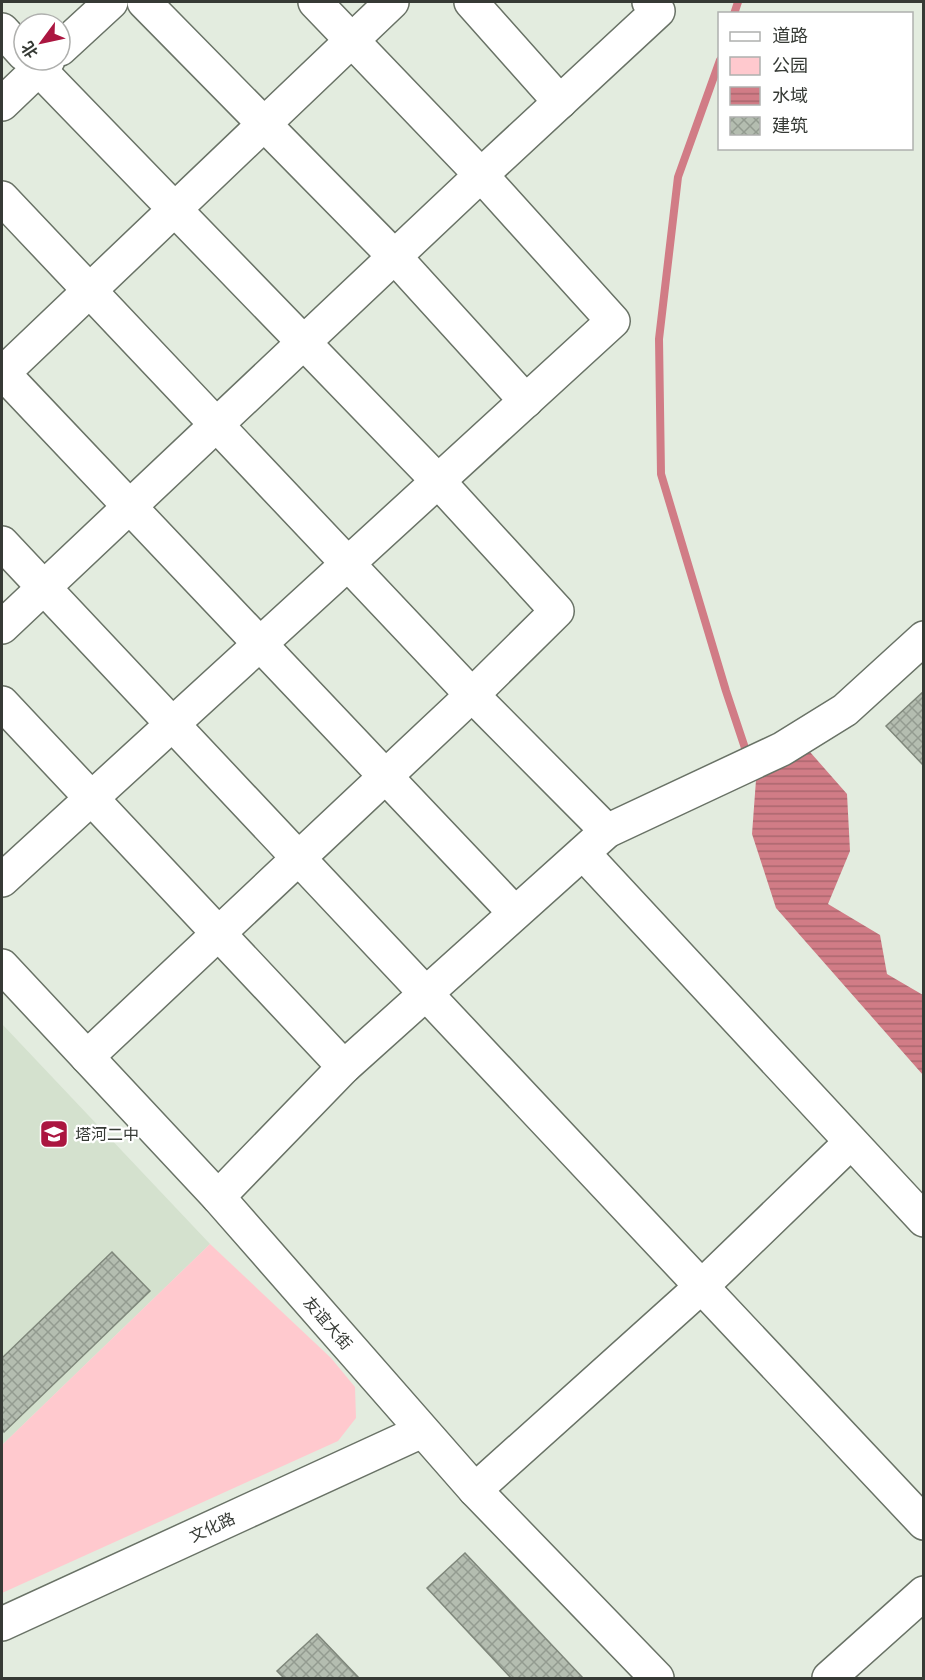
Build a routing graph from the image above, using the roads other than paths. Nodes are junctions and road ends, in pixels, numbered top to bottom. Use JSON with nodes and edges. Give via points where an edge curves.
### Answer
{"nodes":[{"id":1,"x":111,"y":2,"type":"edge"},
{"id":2,"x":144,"y":2,"type":"edge"},
{"id":3,"x":315,"y":2,"type":"edge"},
{"id":4,"x":392,"y":2,"type":"edge"},
{"id":5,"x":471,"y":2,"type":"edge"},
{"id":6,"x":649,"y":2,"type":"edge"},
{"id":7,"x":72,"y":33,"type":"edge"},
{"id":8,"x":351,"y":40,"type":"junction"},
{"id":9,"x":28,"y":72,"type":"edge"},
{"id":10,"x":52,"y":72,"type":"edge"},
{"id":11,"x":560,"y":102,"type":"junction"},
{"id":12,"x":2,"y":104,"type":"edge"},
{"id":13,"x":264,"y":123,"type":"junction"},
{"id":14,"x":480,"y":175,"type":"junction"},
{"id":15,"x":2,"y":198,"type":"edge"},
{"id":16,"x":174,"y":209,"type":"junction"},
{"id":17,"x":394,"y":256,"type":"junction"},
{"id":18,"x":89,"y":290,"type":"junction"},
{"id":19,"x":304,"y":341,"type":"junction"},
{"id":20,"x":2,"y":373,"type":"edge"},
{"id":21,"x":526,"y":401,"type":"junction"},
{"id":22,"x":216,"y":424,"type":"junction"},
{"id":23,"x":438,"y":481,"type":"junction"},
{"id":24,"x":129,"y":507,"type":"junction"},
{"id":25,"x":2,"y":543,"type":"edge"},
{"id":26,"x":348,"y":563,"type":"junction"},
{"id":27,"x":43,"y":587,"type":"junction"},
{"id":28,"x":2,"y":627,"type":"edge"},
{"id":29,"x":924,"y":638,"type":"edge"},
{"id":30,"x":259,"y":644,"type":"junction"},
{"id":31,"x":472,"y":694,"type":"junction"},
{"id":32,"x":2,"y":703,"type":"edge"},
{"id":33,"x":172,"y":724,"type":"junction"},
{"id":34,"x":385,"y":776,"type":"junction"},
{"id":35,"x":90,"y":797,"type":"junction"},
{"id":36,"x":595,"y":842,"type":"junction"},
{"id":37,"x":299,"y":859,"type":"junction"},
{"id":38,"x":2,"y":880,"type":"edge"},
{"id":39,"x":515,"y":913,"type":"junction"},
{"id":40,"x":218,"y":933,"type":"junction"},
{"id":41,"x":2,"y":966,"type":"edge"},
{"id":42,"x":426,"y":993,"type":"junction"},
{"id":43,"x":87,"y":1057,"type":"junction"},
{"id":44,"x":344,"y":1067,"type":"junction"},
{"id":45,"x":851,"y":1142,"type":"junction"},
{"id":46,"x":218,"y":1197,"type":"junction"},
{"id":47,"x":924,"y":1220,"type":"edge"},
{"id":48,"x":702,"y":1286,"type":"junction"},
{"id":49,"x":422,"y":1431,"type":"junction"},
{"id":50,"x":475,"y":1490,"type":"junction"},
{"id":51,"x":924,"y":1523,"type":"edge"},
{"id":52,"x":924,"y":1593,"type":"edge"},
{"id":53,"x":2,"y":1624,"type":"edge"},
{"id":54,"x":657,"y":1678,"type":"edge"},
{"id":55,"x":829,"y":1678,"type":"edge"}],
"edges":[{"from":1,"to":7,"type":"street"},
{"from":2,"to":13,"type":"street"},
{"from":3,"to":8,"type":"street"},
{"from":4,"to":8,"type":"street"},
{"from":5,"to":11,"type":"street"},
{"from":6,"to":11,"type":"street","via":[[658,11]]},
{"from":8,"to":13,"type":"street"},
{"from":8,"to":14,"type":"street"},
{"from":9,"to":12,"type":"street"},
{"from":10,"to":16,"type":"street"},
{"from":11,"to":14,"type":"street"},
{"from":13,"to":16,"type":"street"},
{"from":13,"to":17,"type":"street"},
{"from":14,"to":17,"type":"street"},
{"from":14,"to":21,"type":"street","via":[[613,321]]},
{"from":15,"to":18,"type":"street"},
{"from":16,"to":18,"type":"street"},
{"from":16,"to":19,"type":"street"},
{"from":17,"to":19,"type":"street"},
{"from":17,"to":21,"type":"street"},
{"from":18,"to":20,"type":"street"},
{"from":18,"to":22,"type":"street"},
{"from":19,"to":22,"type":"street"},
{"from":19,"to":23,"type":"street"},
{"from":20,"to":24,"type":"street"},
{"from":21,"to":23,"type":"street"},
{"from":22,"to":24,"type":"street"},
{"from":22,"to":26,"type":"street"},
{"from":23,"to":26,"type":"street"},
{"from":23,"to":31,"type":"street","via":[[557,611]]},
{"from":24,"to":27,"type":"street"},
{"from":24,"to":30,"type":"street"},
{"from":25,"to":27,"type":"street"},
{"from":26,"to":30,"type":"street"},
{"from":26,"to":31,"type":"street"},
{"from":27,"to":28,"type":"street"},
{"from":27,"to":33,"type":"street"},
{"from":29,"to":36,"type":"street","via":[[845,710],[782,749]]},
{"from":30,"to":33,"type":"street"},
{"from":30,"to":34,"type":"street"},
{"from":31,"to":34,"type":"street"},
{"from":31,"to":36,"type":"street"},
{"from":32,"to":35,"type":"street"},
{"from":33,"to":35,"type":"street"},
{"from":33,"to":37,"type":"street"},
{"from":34,"to":37,"type":"street"},
{"from":34,"to":39,"type":"street"},
{"from":35,"to":38,"type":"street"},
{"from":35,"to":40,"type":"street"},
{"from":36,"to":39,"type":"street"},
{"from":36,"to":45,"type":"street"},
{"from":37,"to":40,"type":"street"},
{"from":37,"to":42,"type":"street"},
{"from":39,"to":42,"type":"street"},
{"from":40,"to":43,"type":"street"},
{"from":40,"to":44,"type":"street"},
{"from":41,"to":43,"type":"street","name":"友谊大街"},
{"from":42,"to":44,"type":"street"},
{"from":42,"to":48,"type":"street"},
{"from":43,"to":46,"type":"street","name":"友谊大街"},
{"from":44,"to":46,"type":"street"},
{"from":45,"to":47,"type":"street"},
{"from":45,"to":48,"type":"street"},
{"from":46,"to":49,"type":"street","name":"友谊大街"},
{"from":48,"to":50,"type":"street"},
{"from":48,"to":51,"type":"street"},
{"from":49,"to":50,"type":"street","name":"友谊大街"},
{"from":49,"to":53,"type":"street","name":"文化路"},
{"from":50,"to":54,"type":"street","name":"友谊大街"},
{"from":52,"to":55,"type":"street"}]}
